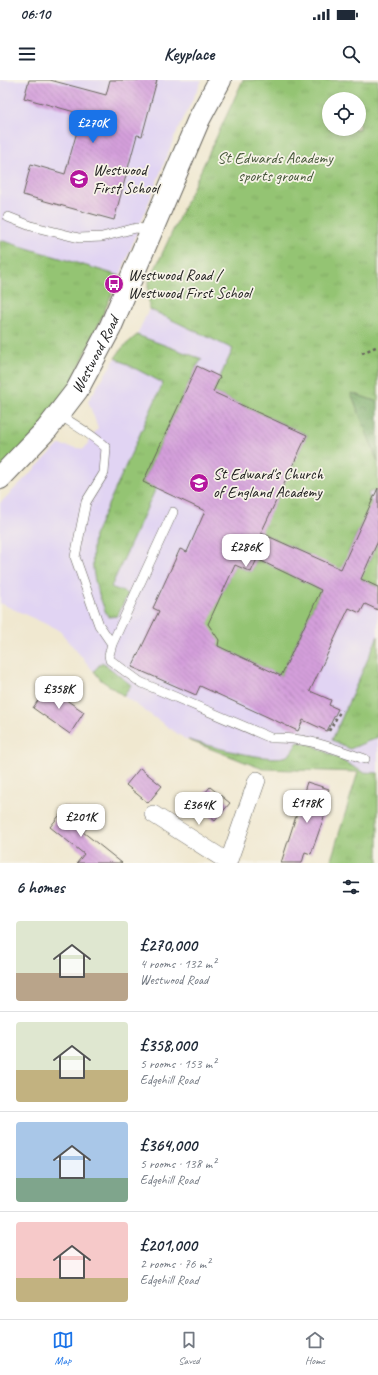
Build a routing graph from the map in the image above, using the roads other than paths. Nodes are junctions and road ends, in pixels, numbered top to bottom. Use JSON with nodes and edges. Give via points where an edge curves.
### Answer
{"nodes":[{"id":1,"x":220,"y":80,"type":"edge"},
{"id":2,"x":8,"y":217,"type":"dead end"},
{"id":3,"x":151,"y":230,"type":"junction"},
{"id":4,"x":58,"y":414,"type":"junction"},
{"id":5,"x":0,"y":478,"type":"edge"},
{"id":6,"x":173,"y":512,"type":"dead end"},
{"id":7,"x":112,"y":644,"type":"junction"},
{"id":8,"x":365,"y":759,"type":"dead end"},
{"id":9,"x":257,"y":780,"type":"dead end"},
{"id":10,"x":153,"y":814,"type":"dead end"},
{"id":11,"x":228,"y":863,"type":"edge"}],
"edges":[{"from":1,"to":3,"type":"street","name":"Westwood Road","via":[[199,119]]},
{"from":2,"to":3,"type":"lane","via":[[31,226],[79,238],[102,237],[136,228]]},
{"from":3,"to":4,"type":"street","name":"Westwood Road","via":[[110,328],[77,390]]},
{"from":4,"to":5,"type":"street","name":"Westwood Road"},
{"from":4,"to":7,"type":"lane","via":[[106,448],[104,472],[86,502],[75,557],[99,625]]},
{"from":6,"to":7,"type":"lane"},
{"from":7,"to":8,"type":"lane","via":[[110,660],[140,682],[271,738],[295,737]]},
{"from":9,"to":11,"type":"street"},
{"from":10,"to":11,"type":"street"}]}
